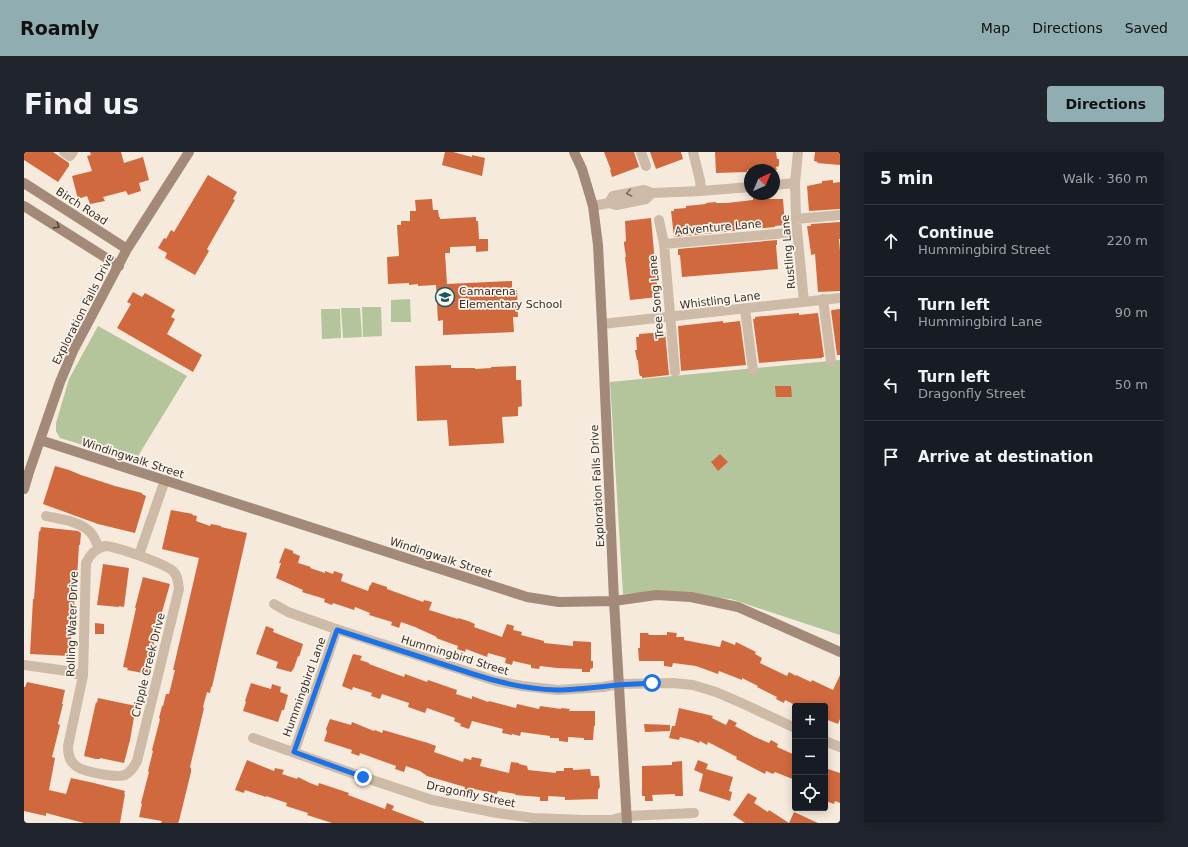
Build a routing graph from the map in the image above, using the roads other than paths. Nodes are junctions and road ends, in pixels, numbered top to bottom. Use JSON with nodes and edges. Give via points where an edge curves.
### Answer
{"nodes":[{"id":1,"x":64,"y":152,"type":"edge"},
{"id":2,"x":73,"y":152,"type":"edge"},
{"id":3,"x":189,"y":152,"type":"edge"},
{"id":4,"x":574,"y":152,"type":"edge"},
{"id":5,"x":641,"y":152,"type":"edge"},
{"id":6,"x":693,"y":152,"type":"edge"},
{"id":7,"x":798,"y":152,"type":"edge"},
{"id":8,"x":646,"y":166,"type":"dead end"},
{"id":9,"x":24,"y":183,"type":"edge"},
{"id":10,"x":795,"y":183,"type":"junction"},
{"id":11,"x":780,"y":184,"type":"edge"},
{"id":12,"x":744,"y":187,"type":"edge"},
{"id":13,"x":701,"y":191,"type":"junction"},
{"id":14,"x":24,"y":206,"type":"edge"},
{"id":15,"x":593,"y":206,"type":"junction"},
{"id":16,"x":840,"y":215,"type":"edge"},
{"id":17,"x":796,"y":219,"type":"junction"},
{"id":18,"x":659,"y":220,"type":"dead end"},
{"id":19,"x":797,"y":232,"type":"junction"},
{"id":20,"x":664,"y":244,"type":"junction"},
{"id":21,"x":127,"y":249,"type":"junction"},
{"id":22,"x":119,"y":266,"type":"junction"},
{"id":23,"x":840,"y":298,"type":"edge"},
{"id":24,"x":823,"y":300,"type":"junction"},
{"id":25,"x":804,"y":302,"type":"junction"},
{"id":26,"x":745,"y":309,"type":"junction"},
{"id":27,"x":670,"y":318,"type":"junction"},
{"id":28,"x":602,"y":324,"type":"junction"},
{"id":29,"x":831,"y":361,"type":"dead end"},
{"id":30,"x":753,"y":370,"type":"dead end"},
{"id":31,"x":675,"y":372,"type":"dead end"},
{"id":32,"x":40,"y":440,"type":"junction"},
{"id":33,"x":165,"y":480,"type":"junction"},
{"id":34,"x":24,"y":489,"type":"edge"},
{"id":35,"x":46,"y":516,"type":"dead end"},
{"id":36,"x":99,"y":548,"type":"junction"},
{"id":37,"x":139,"y":556,"type":"junction"},
{"id":38,"x":614,"y":601,"type":"junction"},
{"id":39,"x":274,"y":604,"type":"dead end"},
{"id":40,"x":337,"y":630,"type":"junction"},
{"id":41,"x":840,"y":652,"type":"edge"},
{"id":42,"x":24,"y":665,"type":"edge"},
{"id":43,"x":83,"y":676,"type":"junction"},
{"id":44,"x":619,"y":684,"type":"junction"},
{"id":45,"x":792,"y":727,"type":"edge"},
{"id":46,"x":253,"y":738,"type":"dead end"},
{"id":47,"x":828,"y":742,"type":"edge"},
{"id":48,"x":840,"y":747,"type":"edge"},
{"id":49,"x":294,"y":752,"type":"junction"},
{"id":50,"x":101,"y":773,"type":"joint"},
{"id":51,"x":694,"y":813,"type":"dead end"},
{"id":52,"x":627,"y":819,"type":"edge"}],
"edges":[{"from":1,"to":2,"type":"street","via":[[70,156]]},
{"from":3,"to":21,"type":"street","name":"Exploration Falls Drive"},
{"from":4,"to":15,"type":"street","name":"Exploration Falls Drive"},
{"from":5,"to":8,"type":"street"},
{"from":6,"to":13,"type":"street"},
{"from":7,"to":10,"type":"street","name":"Rustling Lane"},
{"from":9,"to":21,"type":"street","name":"Birch Road"},
{"from":10,"to":11,"type":"street"},
{"from":10,"to":17,"type":"street","name":"Rustling Lane"},
{"from":12,"to":13,"type":"street"},
{"from":13,"to":15,"type":"street","via":[[652,193],[644,190],[613,196],[609,203]]},
{"from":14,"to":22,"type":"street","one_way":true},
{"from":15,"to":28,"type":"street","name":"Exploration Falls Drive","via":[[598,245]]},
{"from":16,"to":17,"type":"street"},
{"from":17,"to":19,"type":"street","name":"Rustling Lane"},
{"from":18,"to":20,"type":"street","name":"Tree Song Lane"},
{"from":19,"to":20,"type":"street","name":"Adventure Lane"},
{"from":19,"to":25,"type":"street","name":"Rustling Lane"},
{"from":20,"to":27,"type":"street","name":"Tree Song Lane"},
{"from":21,"to":22,"type":"street","name":"Exploration Falls Drive"},
{"from":22,"to":32,"type":"street","name":"Exploration Falls Drive","via":[[73,351]]},
{"from":23,"to":24,"type":"street","name":"Whistling Lane"},
{"from":24,"to":25,"type":"street","name":"Whistling Lane"},
{"from":24,"to":29,"type":"street"},
{"from":25,"to":26,"type":"street","name":"Whistling Lane"},
{"from":26,"to":27,"type":"street","name":"Whistling Lane"},
{"from":26,"to":30,"type":"street"},
{"from":27,"to":28,"type":"street","name":"Whistling Lane"},
{"from":27,"to":31,"type":"street","name":"Tree Song Lane"},
{"from":28,"to":38,"type":"street","name":"Exploration Falls Drive"},
{"from":32,"to":33,"type":"street","name":"Windingwalk Street"},
{"from":32,"to":34,"type":"street","name":"Exploration Falls Drive"},
{"from":33,"to":37,"type":"street"},
{"from":33,"to":38,"type":"street","name":"Windingwalk Street","via":[[527,597],[559,602]]},
{"from":35,"to":36,"type":"street","via":[[84,527]]},
{"from":36,"to":37,"type":"street","via":[[112,546]]},
{"from":36,"to":43,"type":"street","name":"Rolling Water Drive","via":[[88,557],[86,563]]},
{"from":37,"to":50,"type":"street","name":"Cripple Creek Drive","via":[[174,572],[178,578],[179,589],[137,761],[128,773],[123,775]]},
{"from":38,"to":41,"type":"street","name":"Windingwalk Street","via":[[656,595],[691,597],[738,606]]},
{"from":38,"to":44,"type":"street","name":"Exploration Falls Drive"},
{"from":39,"to":40,"type":"street","name":"Hummingbird Street","via":[[288,612]]},
{"from":40,"to":44,"type":"street","name":"Hummingbird Street","via":[[496,681],[522,686],[558,690]]},
{"from":40,"to":49,"type":"street","name":"Hummingbird Lane"},
{"from":42,"to":43,"type":"street"},
{"from":43,"to":50,"type":"street","name":"Rolling Water Drive","via":[[68,752],[70,760],[76,766],[86,771]]},
{"from":44,"to":45,"type":"street","name":"Hummingbird Street","via":[[693,685],[716,692]]},
{"from":44,"to":52,"type":"street","name":"Exploration Falls Drive"},
{"from":46,"to":49,"type":"street","name":"Dragonfly Street"},
{"from":47,"to":48,"type":"street"},
{"from":49,"to":52,"type":"street","name":"Dragonfly Street","via":[[432,800],[506,814],[560,820]]},
{"from":51,"to":52,"type":"street","name":"Dragonfly Street"}]}
